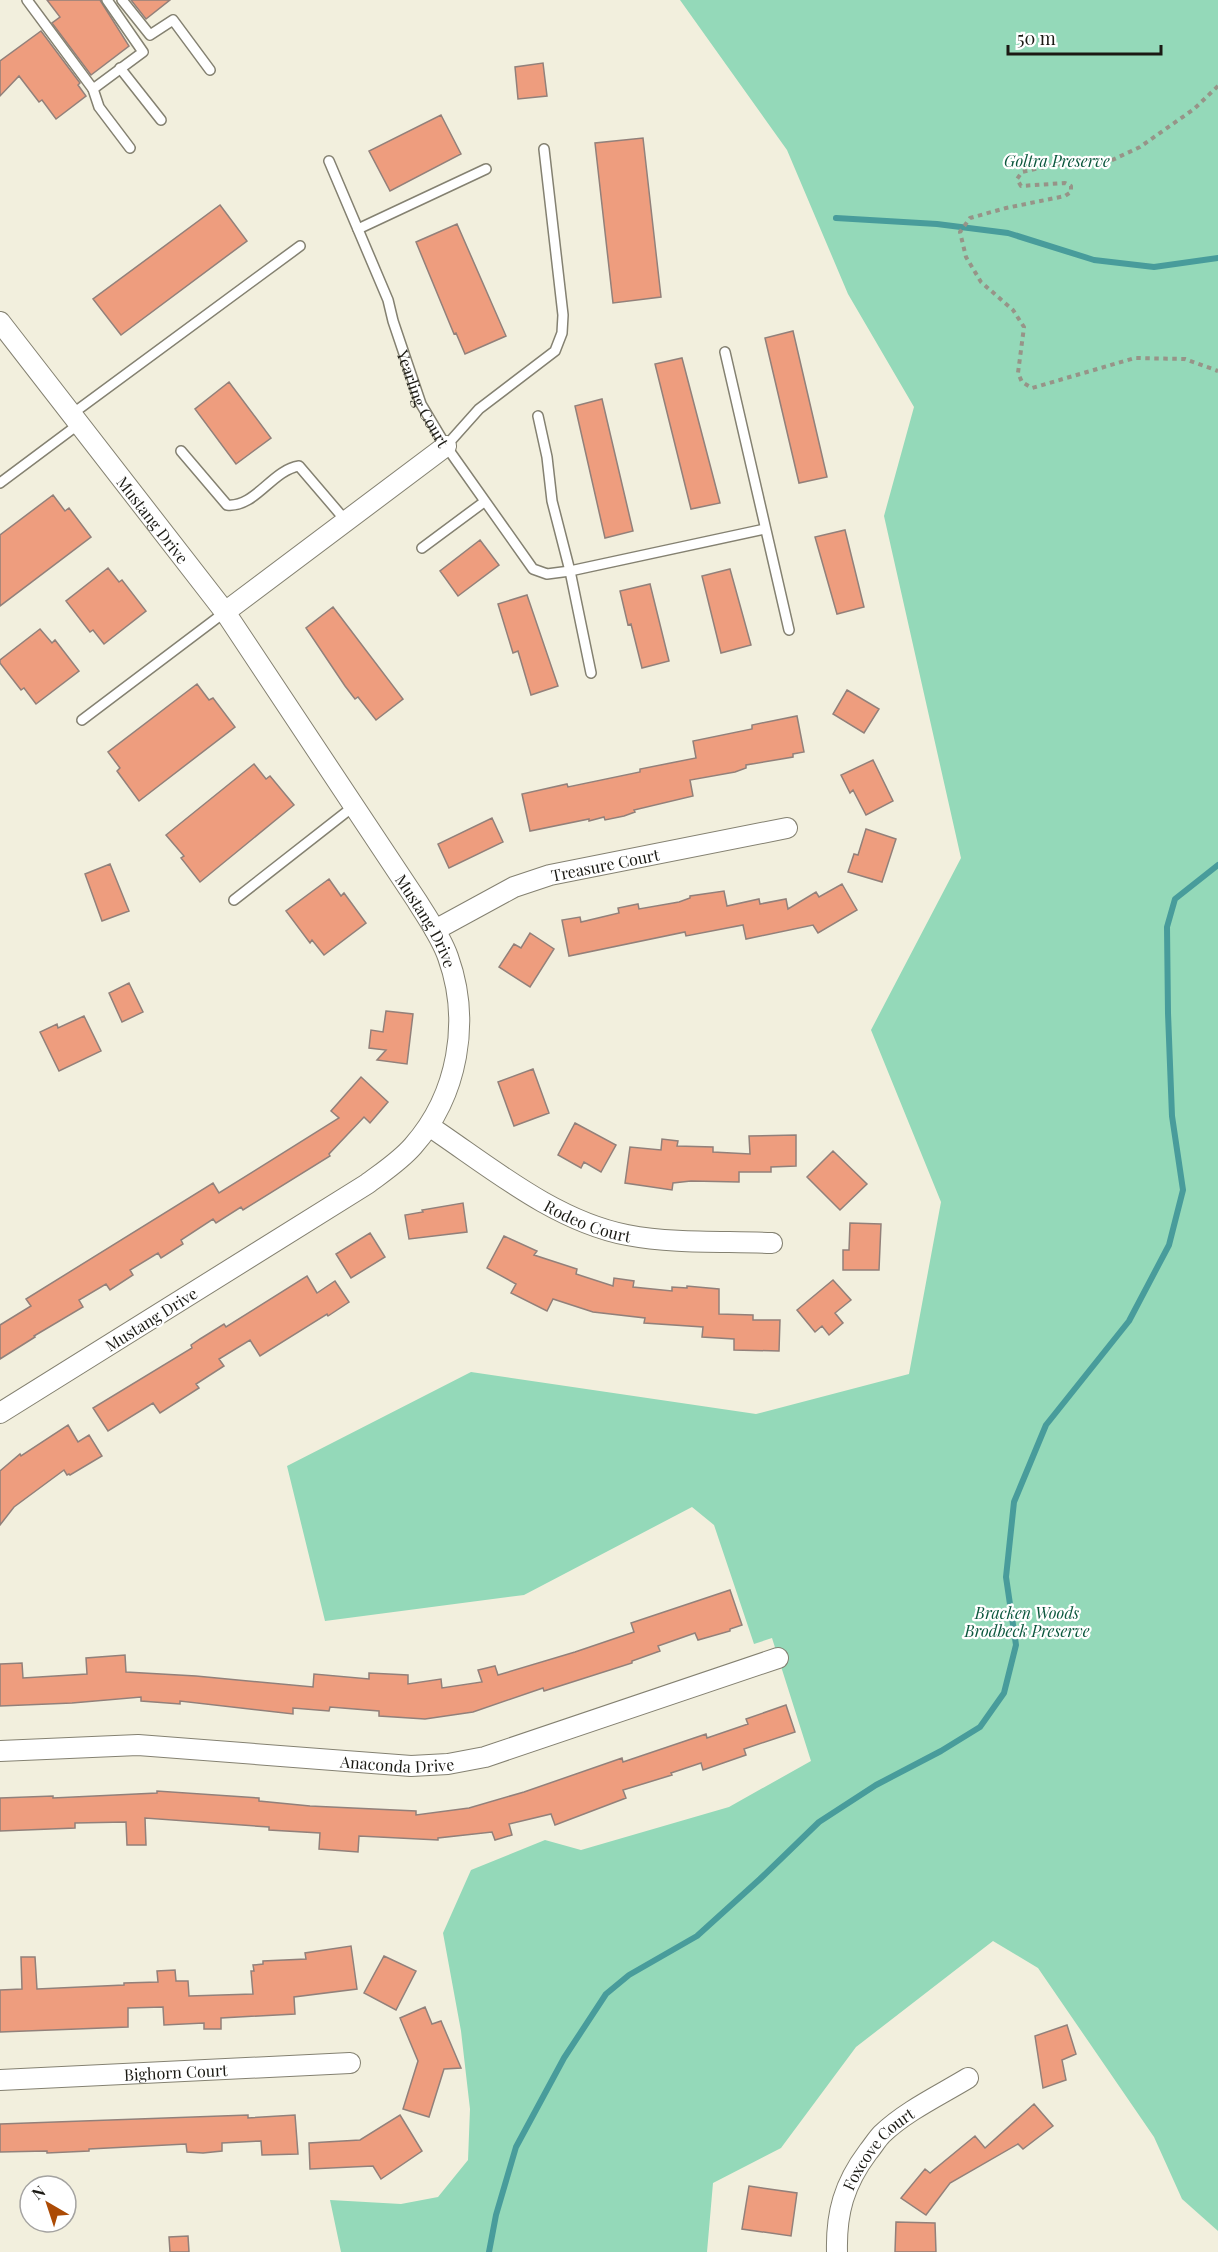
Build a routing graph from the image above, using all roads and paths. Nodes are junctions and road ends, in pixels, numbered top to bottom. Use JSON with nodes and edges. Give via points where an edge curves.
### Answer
{"nodes":[{"id":1,"x":27,"y":0,"type":"edge"},
{"id":2,"x":107,"y":0,"type":"edge"},
{"id":3,"x":122,"y":0,"type":"edge"},
{"id":4,"x":120,"y":68,"type":"junction"},
{"id":5,"x":210,"y":70,"type":"dead end"},
{"id":6,"x":1218,"y":86,"type":"edge"},
{"id":7,"x":93,"y":89,"type":"junction"},
{"id":8,"x":161,"y":120,"type":"dead end"},
{"id":9,"x":130,"y":148,"type":"dead end"},
{"id":10,"x":544,"y":149,"type":"dead end"},
{"id":11,"x":329,"y":161,"type":"dead end"},
{"id":12,"x":486,"y":169,"type":"dead end"},
{"id":13,"x":358,"y":229,"type":"junction"},
{"id":14,"x":300,"y":246,"type":"dead end"},
{"id":15,"x":0,"y":322,"type":"edge"},
{"id":16,"x":725,"y":352,"type":"dead end"},
{"id":17,"x":1218,"y":370,"type":"edge"},
{"id":18,"x":538,"y":417,"type":"dead end"},
{"id":19,"x":76,"y":419,"type":"junction"},
{"id":20,"x":446,"y":446,"type":"junction"},
{"id":21,"x":181,"y":452,"type":"dead end"},
{"id":22,"x":0,"y":483,"type":"edge"},
{"id":23,"x":484,"y":502,"type":"junction"},
{"id":24,"x":346,"y":521,"type":"junction"},
{"id":25,"x":765,"y":529,"type":"junction"},
{"id":26,"x":422,"y":548,"type":"dead end"},
{"id":27,"x":570,"y":572,"type":"junction"},
{"id":28,"x":225,"y":612,"type":"junction"},
{"id":29,"x":789,"y":630,"type":"dead end"},
{"id":30,"x":591,"y":673,"type":"dead end"},
{"id":31,"x":82,"y":720,"type":"dead end"},
{"id":32,"x":354,"y":806,"type":"junction"},
{"id":33,"x":788,"y":828,"type":"dead end"},
{"id":34,"x":234,"y":900,"type":"dead end"},
{"id":35,"x":435,"y":930,"type":"junction"},
{"id":36,"x":429,"y":1126,"type":"junction"},
{"id":37,"x":772,"y":1243,"type":"dead end"},
{"id":38,"x":0,"y":1413,"type":"edge"},
{"id":39,"x":778,"y":1658,"type":"dead end"},
{"id":40,"x":0,"y":1751,"type":"edge"},
{"id":41,"x":350,"y":2063,"type":"dead end"},
{"id":42,"x":968,"y":2078,"type":"dead end"},
{"id":43,"x":0,"y":2080,"type":"edge"},
{"id":44,"x":837,"y":2252,"type":"edge"}],
"edges":[{"from":1,"to":7,"type":"lane"},
{"from":2,"to":4,"type":"lane","via":[[143,52]]},
{"from":3,"to":5,"type":"lane","via":[[150,35],[173,20]]},
{"from":4,"to":7,"type":"lane"},
{"from":4,"to":8,"type":"lane"},
{"from":6,"to":17,"type":"path","via":[[1194,109],[1140,147],[1108,162],[1054,165],[1022,172],[1017,179],[1021,186],[1065,183],[1071,186],[1071,192],[970,218],[960,232],[966,257],[981,282],[1013,310],[1024,327],[1018,373],[1022,382],[1032,388],[1135,358],[1185,359]]},
{"from":7,"to":9,"type":"lane","via":[[99,107]]},
{"from":10,"to":20,"type":"lane","via":[[562,333],[555,351],[479,409]]},
{"from":11,"to":13,"type":"lane","name":"Yearling Court"},
{"from":12,"to":13,"type":"lane"},
{"from":13,"to":20,"type":"lane","name":"Yearling Court","via":[[388,300],[421,404]]},
{"from":14,"to":19,"type":"lane"},
{"from":15,"to":19,"type":"street","name":"Mustang Drive"},
{"from":16,"to":25,"type":"lane"},
{"from":18,"to":27,"type":"lane","via":[[552,501]]},
{"from":19,"to":22,"type":"lane"},
{"from":19,"to":28,"type":"street","name":"Mustang Drive"},
{"from":20,"to":23,"type":"lane"},
{"from":20,"to":24,"type":"street","name":"Yearling Court"},
{"from":21,"to":24,"type":"lane","via":[[227,505],[235,506],[289,467],[299,466]]},
{"from":23,"to":26,"type":"lane"},
{"from":23,"to":27,"type":"lane","via":[[533,569]]},
{"from":24,"to":28,"type":"street","name":"Yearling Court"},
{"from":25,"to":27,"type":"lane"},
{"from":25,"to":29,"type":"lane"},
{"from":27,"to":30,"type":"lane"},
{"from":28,"to":31,"type":"lane"},
{"from":28,"to":32,"type":"street","name":"Mustang Drive"},
{"from":32,"to":34,"type":"lane"},
{"from":32,"to":35,"type":"street","name":"Mustang Drive"},
{"from":33,"to":35,"type":"street","name":"Treasure Court","via":[[550,875],[514,887]]},
{"from":35,"to":36,"type":"street","name":"Mustang Drive","via":[[456,984],[459,1043],[443,1100]]},
{"from":36,"to":37,"type":"street","name":"Rodeo Court","via":[[562,1213],[598,1227],[656,1239]]},
{"from":36,"to":38,"type":"street","name":"Mustang Drive","via":[[395,1164],[367,1184]]},
{"from":39,"to":40,"type":"street","name":"Anaconda Drive","via":[[485,1757],[448,1764],[411,1766],[138,1745]]},
{"from":41,"to":43,"type":"street","name":"Bighorn Court"},
{"from":42,"to":44,"type":"street","name":"Foxcove Court","via":[[882,2134],[857,2167],[843,2195]]}]}
